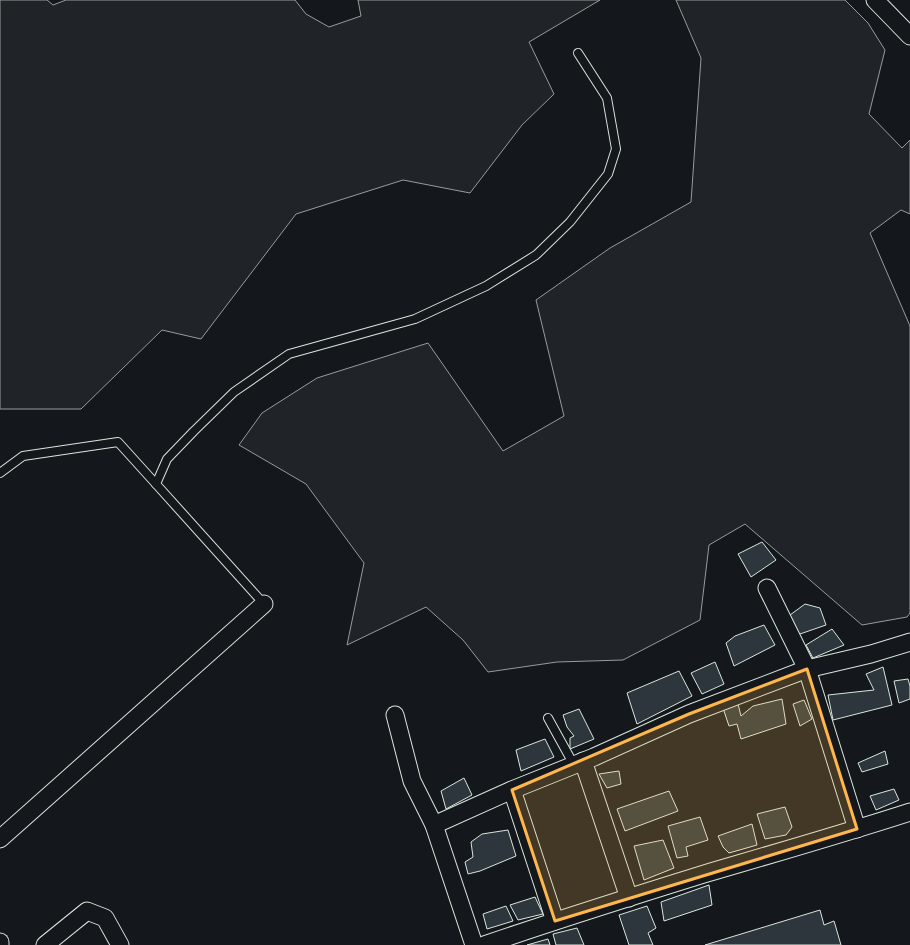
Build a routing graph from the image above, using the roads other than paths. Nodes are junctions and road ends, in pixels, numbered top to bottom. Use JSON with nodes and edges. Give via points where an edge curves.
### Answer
{"nodes":[{"id":1,"x":875,"y":0,"type":"edge"},
{"id":2,"x":910,"y":36,"type":"edge"},
{"id":3,"x":578,"y":53,"type":"dead end"},
{"id":4,"x":0,"y":473,"type":"edge"},
{"id":5,"x":156,"y":484,"type":"junction"},
{"id":6,"x":767,"y":588,"type":"dead end"},
{"id":7,"x":264,"y":604,"type":"joint"},
{"id":8,"x":910,"y":642,"type":"edge"},
{"id":9,"x":807,"y":669,"type":"junction"},
{"id":10,"x":395,"y":715,"type":"dead end"},
{"id":11,"x":548,"y":718,"type":"dead end"},
{"id":12,"x":579,"y":763,"type":"junction"},
{"id":13,"x":512,"y":790,"type":"junction"},
{"id":14,"x":910,"y":812,"type":"edge"},
{"id":15,"x":434,"y":825,"type":"junction"},
{"id":16,"x":857,"y":829,"type":"junction"},
{"id":17,"x":0,"y":839,"type":"edge"},
{"id":18,"x":629,"y":898,"type":"junction"},
{"id":19,"x":555,"y":921,"type":"junction"},
{"id":20,"x":45,"y":945,"type":"edge"},
{"id":21,"x":120,"y":945,"type":"edge"},
{"id":22,"x":474,"y":945,"type":"edge"},
{"id":23,"x":484,"y":945,"type":"edge"}],
"edges":[{"from":1,"to":2,"type":"street"},
{"from":3,"to":5,"type":"lane","via":[[607,98],[616,149],[608,174],[570,222],[536,255],[486,286],[415,319],[289,354],[234,392],[194,431],[167,459]]},
{"from":4,"to":5,"type":"lane","via":[[23,456],[118,442]]},
{"from":5,"to":7,"type":"lane"},
{"from":6,"to":9,"type":"street"},
{"from":7,"to":17,"type":"street"},
{"from":8,"to":9,"type":"street"},
{"from":9,"to":12,"type":"street","via":[[689,714]]},
{"from":9,"to":16,"type":"street"},
{"from":10,"to":15,"type":"street","via":[[412,781]]},
{"from":11,"to":12,"type":"lane"},
{"from":12,"to":13,"type":"street"},
{"from":12,"to":18,"type":"street"},
{"from":13,"to":15,"type":"street"},
{"from":13,"to":19,"type":"street"},
{"from":14,"to":16,"type":"street"},
{"from":15,"to":22,"type":"street"},
{"from":16,"to":18,"type":"street"},
{"from":18,"to":19,"type":"street"},
{"from":19,"to":23,"type":"street"},
{"from":20,"to":21,"type":"street","via":[[87,911],[105,918]]}]}
